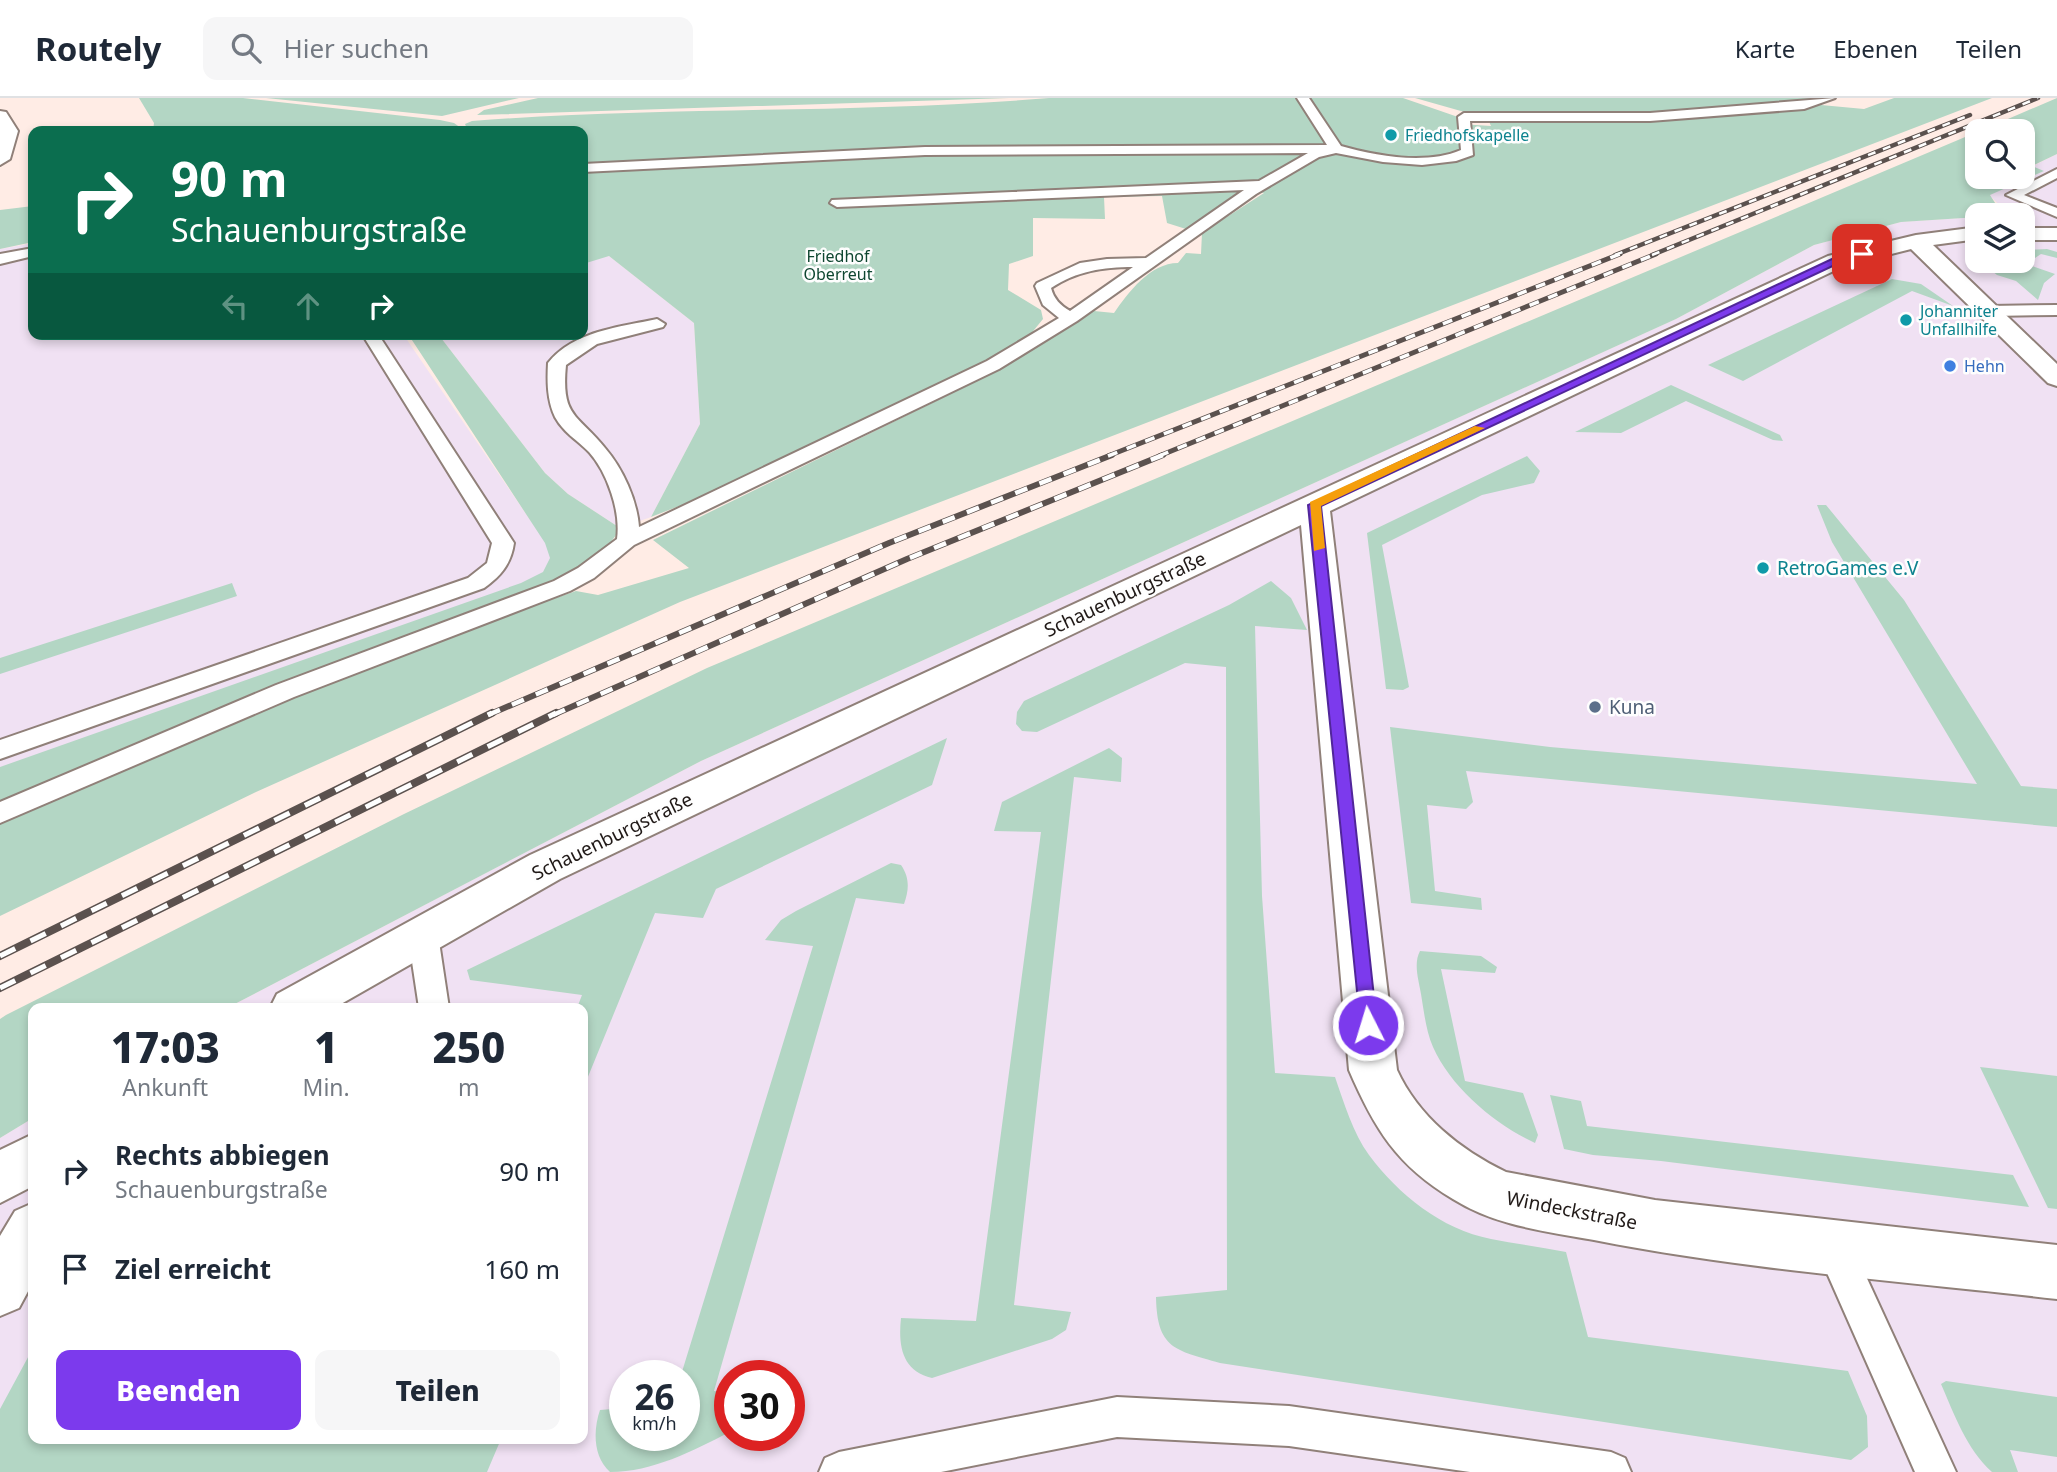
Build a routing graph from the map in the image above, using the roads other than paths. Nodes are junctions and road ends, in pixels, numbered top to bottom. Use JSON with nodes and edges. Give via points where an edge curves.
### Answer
{"nodes":[{"id":1,"x":1303,"y":98,"type":"edge"},
{"id":2,"x":1829,"y":98,"type":"edge"},
{"id":3,"x":0,"y":116,"type":"edge"},
{"id":4,"x":1336,"y":149,"type":"junction"},
{"id":5,"x":0,"y":159,"type":"edge"},
{"id":6,"x":22,"y":162,"type":"dead end"},
{"id":7,"x":0,"y":165,"type":"edge"},
{"id":8,"x":588,"y":168,"type":"edge"},
{"id":9,"x":2057,"y":173,"type":"edge"},
{"id":10,"x":1261,"y":185,"type":"junction"},
{"id":11,"x":837,"y":203,"type":"dead end"},
{"id":12,"x":2057,"y":213,"type":"edge"},
{"id":13,"x":1965,"y":235,"type":"edge"},
{"id":14,"x":1916,"y":241,"type":"junction"},
{"id":15,"x":28,"y":253,"type":"edge"},
{"id":16,"x":0,"y":259,"type":"edge"},
{"id":17,"x":1149,"y":263,"type":"junction"},
{"id":18,"x":2057,"y":310,"type":"edge"},
{"id":19,"x":1990,"y":311,"type":"junction"},
{"id":20,"x":1071,"y":318,"type":"junction"},
{"id":21,"x":657,"y":324,"type":"dead end"},
{"id":22,"x":374,"y":340,"type":"edge"},
{"id":23,"x":2057,"y":378,"type":"edge"},
{"id":24,"x":1314,"y":505,"type":"junction"},
{"id":25,"x":627,"y":541,"type":"junction"},
{"id":26,"x":0,"y":750,"type":"edge"},
{"id":27,"x":0,"y":813,"type":"edge"},
{"id":28,"x":423,"y":935,"type":"junction"},
{"id":29,"x":302,"y":1003,"type":"edge"},
{"id":30,"x":434,"y":1003,"type":"edge"},
{"id":31,"x":28,"y":1161,"type":"edge"},
{"id":32,"x":0,"y":1178,"type":"edge"},
{"id":33,"x":28,"y":1238,"type":"edge"},
{"id":34,"x":1834,"y":1248,"type":"junction"},
{"id":35,"x":2057,"y":1272,"type":"edge"},
{"id":36,"x":0,"y":1289,"type":"edge"},
{"id":37,"x":839,"y":1472,"type":"edge"},
{"id":38,"x":1611,"y":1472,"type":"edge"},
{"id":39,"x":1936,"y":1472,"type":"edge"}],
"edges":[{"from":1,"to":4,"type":"lane"},
{"from":2,"to":4,"type":"lane","via":[[1804,105],[1650,117],[1464,117],[1468,152],[1462,156],[1378,160]]},
{"from":3,"to":5,"type":"street","via":[[9,131]]},
{"from":4,"to":8,"type":"lane","via":[[925,151]]},
{"from":4,"to":10,"type":"lane","via":[[1315,154]]},
{"from":6,"to":7,"type":"street"},
{"from":9,"to":12,"type":"lane","via":[[2013,195]]},
{"from":10,"to":11,"type":"lane"},
{"from":10,"to":17,"type":"lane"},
{"from":13,"to":14,"type":"street","name":"Schauenburgstraße"},
{"from":14,"to":19,"type":"street"},
{"from":14,"to":24,"type":"street","name":"Schauenburgstraße","via":[[1836,261]]},
{"from":15,"to":16,"type":"lane"},
{"from":17,"to":20,"type":"lane"},
{"from":17,"to":20,"type":"lane","via":[[1083,265],[1059,274],[1043,286],[1044,295]]},
{"from":18,"to":19,"type":"lane"},
{"from":19,"to":23,"type":"street"},
{"from":20,"to":25,"type":"lane","via":[[993,365]]},
{"from":21,"to":25,"type":"lane","via":[[588,340],[572,347],[557,363],[555,386],[564,418],[601,455],[628,515]]},
{"from":22,"to":26,"type":"lane","via":[[503,543],[496,569],[476,583]]},
{"from":24,"to":28,"type":"street","name":"Schauenburgstraße","via":[[545,867]]},
{"from":24,"to":34,"type":"street","name":"Windeckstraße","via":[[1374,1070],[1388,1104],[1410,1135],[1469,1181],[1502,1197],[1655,1226]]},
{"from":25,"to":27,"type":"lane","via":[[562,586],[285,691]]},
{"from":28,"to":29,"type":"street","name":"Schauenburgstraße"},
{"from":28,"to":30,"type":"lane"},
{"from":31,"to":32,"type":"street"},
{"from":33,"to":36,"type":"street"},
{"from":34,"to":35,"type":"street","name":"Windeckstraße"},
{"from":34,"to":39,"type":"lane"},
{"from":37,"to":38,"type":"lane","via":[[1117,1417],[1289,1426]]}]}
